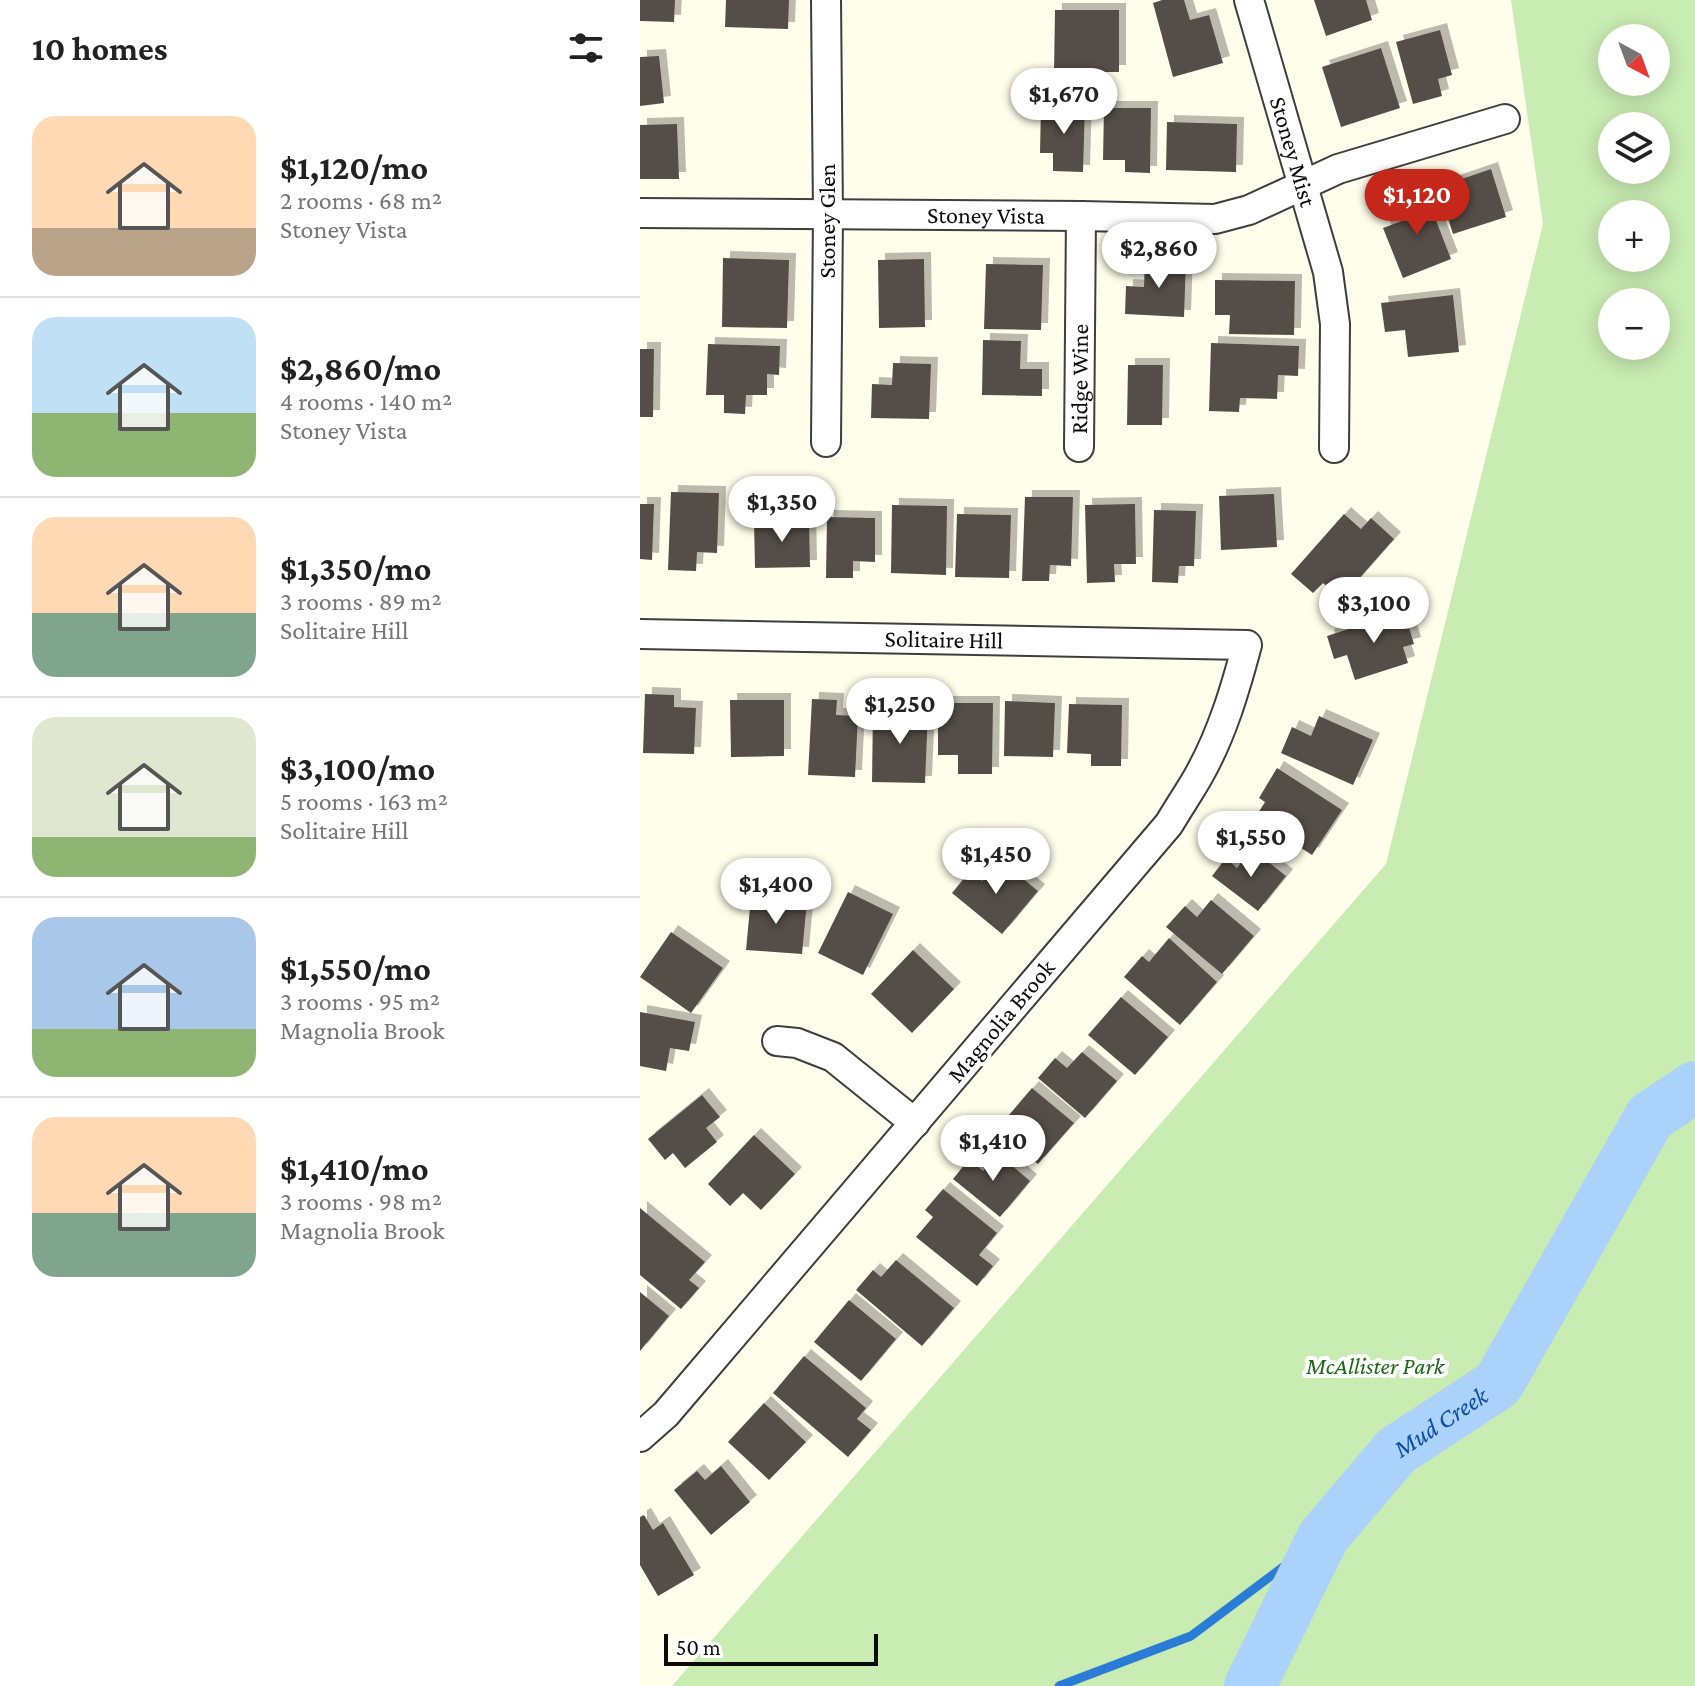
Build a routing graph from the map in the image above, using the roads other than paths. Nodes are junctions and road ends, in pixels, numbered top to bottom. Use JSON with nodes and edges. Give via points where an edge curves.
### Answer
{"nodes":[{"id":1,"x":826,"y":0,"type":"edge"},
{"id":2,"x":1249,"y":0,"type":"edge"},
{"id":3,"x":1505,"y":119,"type":"dead end"},
{"id":4,"x":1302,"y":186,"type":"junction"},
{"id":5,"x":640,"y":213,"type":"edge"},
{"id":6,"x":828,"y":214,"type":"junction"},
{"id":7,"x":1081,"y":216,"type":"junction"},
{"id":8,"x":826,"y":442,"type":"dead end"},
{"id":9,"x":1079,"y":447,"type":"dead end"},
{"id":10,"x":1334,"y":448,"type":"dead end"},
{"id":11,"x":640,"y":634,"type":"edge"},
{"id":12,"x":1247,"y":645,"type":"joint"},
{"id":13,"x":777,"y":1041,"type":"dead end"},
{"id":14,"x":915,"y":1123,"type":"junction"},
{"id":15,"x":640,"y":1437,"type":"edge"}],
"edges":[{"from":1,"to":6,"type":"street","name":"Stoney Glen"},
{"from":2,"to":4,"type":"street","name":"Stoney Mist"},
{"from":3,"to":4,"type":"street","name":"Stoney Vista","via":[[1338,169]]},
{"from":4,"to":7,"type":"street","name":"Stoney Vista","via":[[1215,219]]},
{"from":4,"to":10,"type":"street","name":"Stoney Mist","via":[[1328,272],[1335,324]]},
{"from":5,"to":6,"type":"street","name":"Stoney Vista"},
{"from":6,"to":7,"type":"street","name":"Stoney Vista"},
{"from":6,"to":8,"type":"street","name":"Stoney Glen"},
{"from":7,"to":9,"type":"street","name":"Ridge Wine"},
{"from":11,"to":12,"type":"street","name":"Solitaire Hill"},
{"from":12,"to":14,"type":"street","name":"Magnolia Brook","via":[[1221,728],[1169,824]]},
{"from":13,"to":14,"type":"street","via":[[833,1057]]},
{"from":14,"to":15,"type":"street","name":"Magnolia Brook","via":[[666,1414]]}]}
